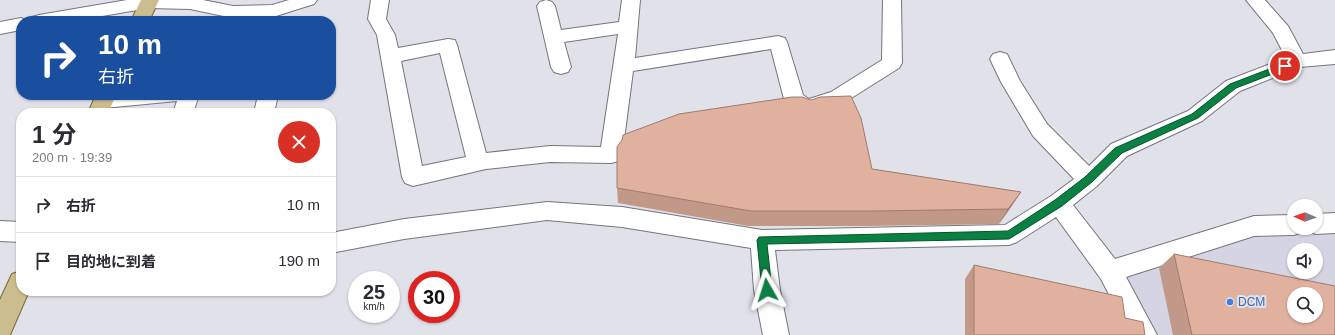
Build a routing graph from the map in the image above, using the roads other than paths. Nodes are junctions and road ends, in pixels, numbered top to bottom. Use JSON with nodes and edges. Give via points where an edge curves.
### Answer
{"nodes":[{"id":1,"x":308,"y":0,"type":"edge"},
{"id":2,"x":380,"y":0,"type":"edge"},
{"id":3,"x":630,"y":0,"type":"edge"},
{"id":4,"x":892,"y":0,"type":"edge"},
{"id":5,"x":1255,"y":0,"type":"edge"},
{"id":6,"x":149,"y":1,"type":"edge"},
{"id":7,"x":546,"y":6,"type":"dead end"},
{"id":8,"x":173,"y":12,"type":"dead end"},
{"id":9,"x":66,"y":16,"type":"edge"},
{"id":10,"x":142,"y":16,"type":"edge"},
{"id":11,"x":147,"y":16,"type":"edge"},
{"id":12,"x":16,"y":25,"type":"edge"},
{"id":13,"x":0,"y":28,"type":"edge"},
{"id":14,"x":627,"y":28,"type":"junction"},
{"id":15,"x":553,"y":37,"type":"junction"},
{"id":16,"x":391,"y":56,"type":"junction"},
{"id":17,"x":1335,"y":58,"type":"edge"},
{"id":18,"x":1000,"y":59,"type":"dead end"},
{"id":19,"x":1297,"y":61,"type":"junction"},
{"id":20,"x":624,"y":66,"type":"junction"},
{"id":21,"x":561,"y":67,"type":"dead end"},
{"id":22,"x":129,"y":100,"type":"edge"},
{"id":23,"x":103,"y":103,"type":"edge"},
{"id":24,"x":478,"y":163,"type":"junction"},
{"id":25,"x":1089,"y":180,"type":"junction"},
{"id":26,"x":1059,"y":203,"type":"junction"},
{"id":27,"x":1335,"y":223,"type":"edge"},
{"id":28,"x":1323,"y":224,"type":"edge"},
{"id":29,"x":1287,"y":225,"type":"edge"},
{"id":30,"x":0,"y":230,"type":"edge"},
{"id":31,"x":16,"y":232,"type":"edge"},
{"id":32,"x":762,"y":240,"type":"junction"},
{"id":33,"x":336,"y":243,"type":"edge"},
{"id":34,"x":1110,"y":271,"type":"junction"},
{"id":35,"x":16,"y":293,"type":"edge"},
{"id":36,"x":0,"y":328,"type":"edge"},
{"id":37,"x":776,"y":335,"type":"edge"},
{"id":38,"x":1144,"y":335,"type":"edge"}],
"edges":[{"from":1,"to":6,"type":"street","via":[[273,11],[233,12],[190,3]]},
{"from":2,"to":16,"type":"street","via":[[377,19],[386,35]]},
{"from":3,"to":14,"type":"street"},
{"from":4,"to":20,"type":"street","via":[[892,63],[838,97],[807,107],[794,99],[778,42]]},
{"from":5,"to":19,"type":"street","via":[[1281,30]]},
{"from":6,"to":9,"type":"street"},
{"from":6,"to":10,"type":"main road"},
{"from":7,"to":15,"type":"street"},
{"from":8,"to":11,"type":"street"},
{"from":12,"to":13,"type":"street"},
{"from":14,"to":15,"type":"street"},
{"from":14,"to":20,"type":"street"},
{"from":15,"to":21,"type":"street"},
{"from":16,"to":24,"type":"street","via":[[448,45]]},
{"from":16,"to":24,"type":"street","via":[[413,178]]},
{"from":17,"to":19,"type":"street"},
{"from":18,"to":25,"type":"street","via":[[1040,130]]},
{"from":19,"to":25,"type":"street","via":[[1233,86],[1195,116],[1118,150]]},
{"from":20,"to":24,"type":"street","via":[[611,155],[550,154]]},
{"from":22,"to":23,"type":"street"},
{"from":25,"to":26,"type":"street"},
{"from":26,"to":32,"type":"street","via":[[1009,235]]},
{"from":26,"to":34,"type":"street"},
{"from":27,"to":28,"type":"street"},
{"from":29,"to":34,"type":"street","via":[[1254,226]]},
{"from":30,"to":31,"type":"street"},
{"from":32,"to":33,"type":"street","via":[[622,217],[547,211],[404,229]]},
{"from":32,"to":37,"type":"street","via":[[767,290]]},
{"from":34,"to":38,"type":"street"},
{"from":35,"to":36,"type":"main road"}]}
